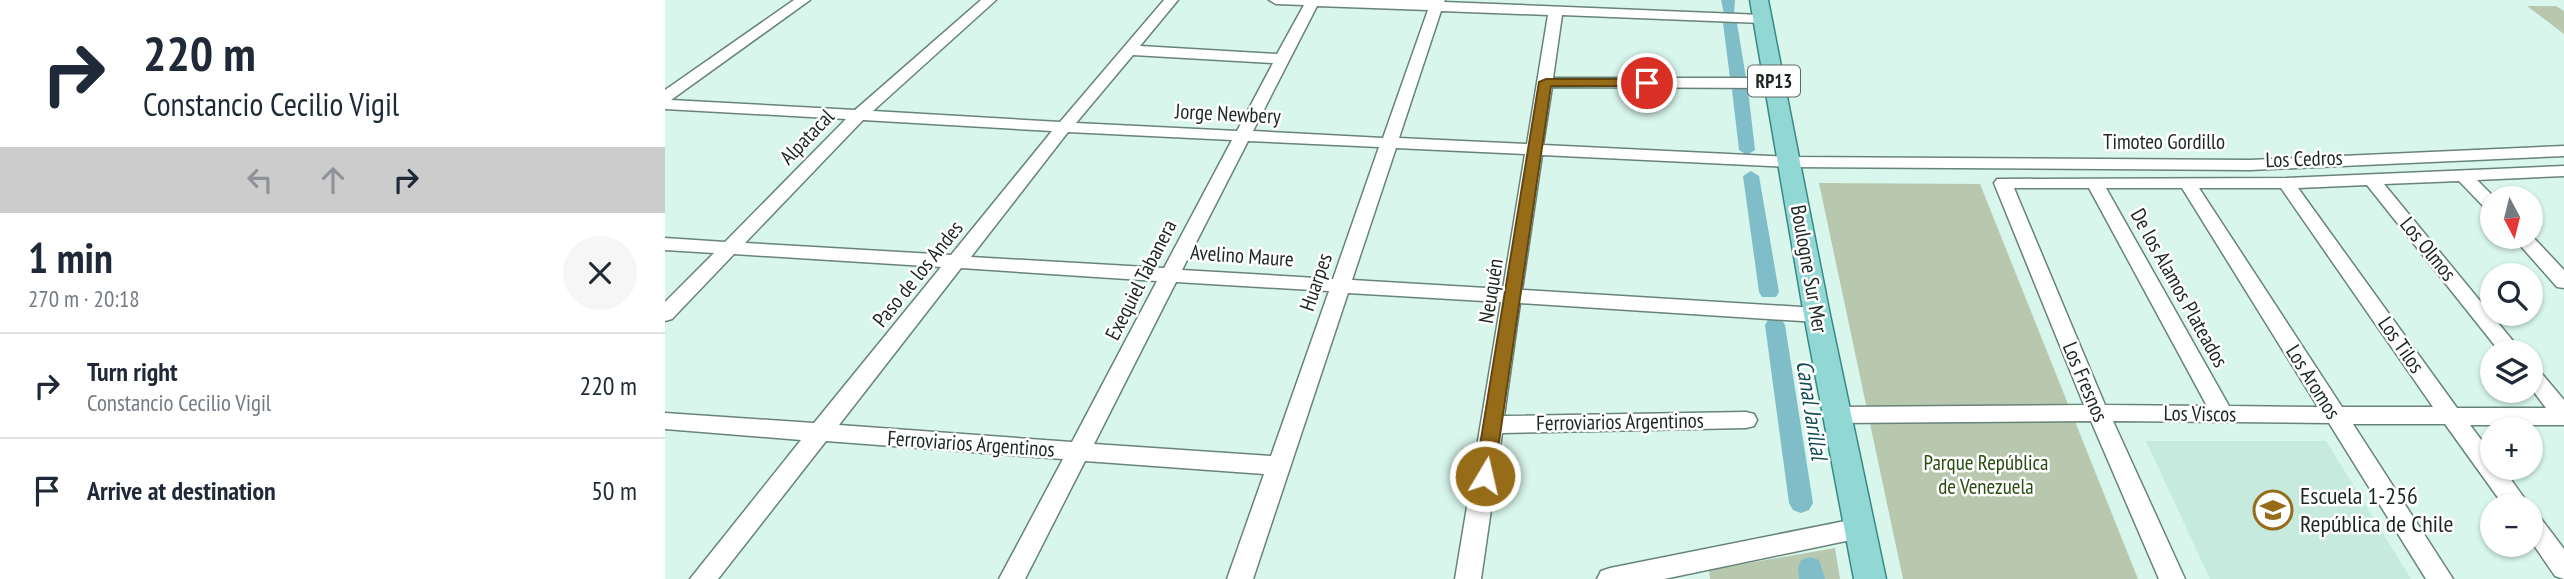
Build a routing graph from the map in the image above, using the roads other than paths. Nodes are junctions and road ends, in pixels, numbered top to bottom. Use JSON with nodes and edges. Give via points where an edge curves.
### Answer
{"nodes":[{"id":1,"x":803,"y":0,"type":"edge"},
{"id":2,"x":989,"y":0,"type":"edge"},
{"id":3,"x":1171,"y":0,"type":"edge"},
{"id":4,"x":1276,"y":0,"type":"edge"},
{"id":5,"x":1345,"y":1,"type":"edge"},
{"id":6,"x":1312,"y":2,"type":"edge"},
{"id":7,"x":1436,"y":3,"type":"edge"},
{"id":8,"x":1547,"y":6,"type":"edge"},
{"id":9,"x":1638,"y":7,"type":"edge"},
{"id":10,"x":1760,"y":9,"type":"edge"},
{"id":11,"x":1129,"y":50,"type":"junction"},
{"id":12,"x":1282,"y":59,"type":"junction"},
{"id":13,"x":1546,"y":82,"type":"junction"},
{"id":14,"x":1775,"y":83,"type":"junction"},
{"id":15,"x":665,"y":97,"type":"edge"},
{"id":16,"x":665,"y":104,"type":"edge"},
{"id":17,"x":859,"y":116,"type":"junction"},
{"id":18,"x":1064,"y":127,"type":"junction"},
{"id":19,"x":1242,"y":135,"type":"junction"},
{"id":20,"x":1388,"y":142,"type":"junction"},
{"id":21,"x":1535,"y":150,"type":"junction"},
{"id":22,"x":2564,"y":150,"type":"edge"},
{"id":23,"x":1789,"y":162,"type":"junction"},
{"id":24,"x":2556,"y":171,"type":"edge"},
{"id":25,"x":2462,"y":174,"type":"junction"},
{"id":26,"x":2371,"y":179,"type":"junction"},
{"id":27,"x":2003,"y":183,"type":"joint"},
{"id":28,"x":2286,"y":183,"type":"junction"},
{"id":29,"x":2095,"y":184,"type":"junction"},
{"id":30,"x":2188,"y":184,"type":"junction"},
{"id":31,"x":2564,"y":185,"type":"edge"},
{"id":32,"x":2480,"y":193,"type":"edge"},
{"id":33,"x":665,"y":244,"type":"edge"},
{"id":34,"x":732,"y":248,"type":"junction"},
{"id":35,"x":2533,"y":249,"type":"edge"},
{"id":36,"x":957,"y":261,"type":"junction"},
{"id":37,"x":1170,"y":274,"type":"junction"},
{"id":38,"x":2564,"y":282,"type":"edge"},
{"id":39,"x":1339,"y":285,"type":"junction"},
{"id":40,"x":1513,"y":295,"type":"junction"},
{"id":41,"x":665,"y":314,"type":"edge"},
{"id":42,"x":1817,"y":315,"type":"junction"},
{"id":43,"x":2502,"y":340,"type":"edge"},
{"id":44,"x":2543,"y":389,"type":"edge"},
{"id":45,"x":2098,"y":414,"type":"junction"},
{"id":46,"x":1837,"y":415,"type":"junction"},
{"id":47,"x":2223,"y":415,"type":"junction"},
{"id":48,"x":2334,"y":415,"type":"junction"},
{"id":49,"x":2451,"y":416,"type":"junction"},
{"id":50,"x":2564,"y":416,"type":"edge"},
{"id":51,"x":1746,"y":420,"type":"dead end"},
{"id":52,"x":665,"y":421,"type":"edge"},
{"id":53,"x":1493,"y":425,"type":"junction"},
{"id":54,"x":820,"y":433,"type":"junction"},
{"id":55,"x":1079,"y":452,"type":"junction"},
{"id":56,"x":1277,"y":466,"type":"junction"},
{"id":57,"x":2509,"y":494,"type":"edge"},
{"id":58,"x":1860,"y":528,"type":"junction"},
{"id":59,"x":2543,"y":539,"type":"edge"},
{"id":60,"x":2564,"y":568,"type":"edge"},
{"id":61,"x":1690,"y":571,"type":"edge"},
{"id":62,"x":703,"y":579,"type":"edge"},
{"id":63,"x":1012,"y":579,"type":"edge"},
{"id":64,"x":1240,"y":579,"type":"edge"},
{"id":65,"x":1468,"y":579,"type":"edge"},
{"id":66,"x":1610,"y":579,"type":"edge"},
{"id":67,"x":1870,"y":579,"type":"edge"},
{"id":68,"x":2172,"y":579,"type":"edge"},
{"id":69,"x":2440,"y":579,"type":"edge"}],
"edges":[{"from":1,"to":15,"type":"street"},
{"from":2,"to":17,"type":"street","name":"Alpatacal"},
{"from":3,"to":11,"type":"street","name":"Paso de los Andes"},
{"from":4,"to":6,"type":"street"},
{"from":5,"to":6,"type":"street"},
{"from":5,"to":7,"type":"street"},
{"from":6,"to":12,"type":"street","name":"Exequiel Tabanera"},
{"from":7,"to":8,"type":"street"},
{"from":7,"to":20,"type":"street","name":"Huarpes"},
{"from":8,"to":9,"type":"street"},
{"from":8,"to":13,"type":"street","name":"Neuquén"},
{"from":9,"to":10,"type":"street"},
{"from":10,"to":14,"type":"main road","name":"Boulogne Sur Mer","number":"RP13"},
{"from":11,"to":12,"type":"street"},
{"from":11,"to":18,"type":"street","name":"Paso de los Andes"},
{"from":12,"to":19,"type":"street","name":"Exequiel Tabanera"},
{"from":13,"to":14,"type":"street"},
{"from":13,"to":21,"type":"street","name":"Neuquén"},
{"from":14,"to":23,"type":"main road","name":"Boulogne Sur Mer","number":"RP13"},
{"from":16,"to":17,"type":"street","name":"Jorge Newbery"},
{"from":17,"to":18,"type":"street","name":"Jorge Newbery"},
{"from":17,"to":34,"type":"street","name":"Alpatacal"},
{"from":18,"to":19,"type":"street","name":"Jorge Newbery"},
{"from":18,"to":36,"type":"street","name":"Paso de los Andes"},
{"from":19,"to":20,"type":"street","name":"Jorge Newbery"},
{"from":19,"to":37,"type":"street","name":"Exequiel Tabanera"},
{"from":20,"to":21,"type":"street","name":"Jorge Newbery"},
{"from":20,"to":39,"type":"street","name":"Huarpes"},
{"from":21,"to":23,"type":"street","name":"Jorge Newbery"},
{"from":21,"to":40,"type":"street","name":"Neuquén"},
{"from":22,"to":23,"type":"street","name":"Timoteo Gordillo","via":[[2250,165]]},
{"from":23,"to":42,"type":"main road","name":"Boulogne Sur Mer","number":"RP13"},
{"from":24,"to":25,"type":"street","name":"Los Cedros"},
{"from":24,"to":31,"type":"street"},
{"from":25,"to":26,"type":"street","name":"Los Cedros"},
{"from":25,"to":32,"type":"street"},
{"from":26,"to":28,"type":"street","name":"Los Cedros"},
{"from":26,"to":43,"type":"street","name":"Los Olmos"},
{"from":27,"to":29,"type":"street","name":"Los Cedros"},
{"from":27,"to":45,"type":"street","name":"Los Fresnos"},
{"from":28,"to":30,"type":"street","name":"Los Cedros"},
{"from":28,"to":49,"type":"street","name":"Los Tilos"},
{"from":29,"to":30,"type":"street","name":"Los Cedros"},
{"from":29,"to":47,"type":"street","name":"De los Alamos Plateados"},
{"from":30,"to":48,"type":"street","name":"Los Aromos"},
{"from":33,"to":34,"type":"street","name":"Avelino Maure"},
{"from":34,"to":36,"type":"street","name":"Avelino Maure"},
{"from":34,"to":41,"type":"street","name":"Alpatacal"},
{"from":35,"to":38,"type":"street"},
{"from":36,"to":37,"type":"street","name":"Avelino Maure"},
{"from":36,"to":54,"type":"street","name":"Paso de los Andes"},
{"from":37,"to":39,"type":"street","name":"Avelino Maure"},
{"from":37,"to":55,"type":"street","name":"Exequiel Tabanera"},
{"from":39,"to":40,"type":"street","name":"Avelino Maure"},
{"from":39,"to":56,"type":"street","name":"Huarpes"},
{"from":40,"to":42,"type":"street","name":"Avelino Maure"},
{"from":40,"to":53,"type":"street","name":"Neuquén"},
{"from":42,"to":46,"type":"main road","name":"Boulogne Sur Mer","number":"RP13"},
{"from":44,"to":50,"type":"street"},
{"from":45,"to":46,"type":"street","name":"Los Viscos"},
{"from":45,"to":47,"type":"street","name":"Los Viscos"},
{"from":45,"to":68,"type":"street","name":"Los Fresnos"},
{"from":46,"to":58,"type":"main road","name":"Boulogne Sur Mer","number":"RP13"},
{"from":47,"to":48,"type":"street","name":"Los Viscos"},
{"from":48,"to":49,"type":"street","name":"Los Viscos"},
{"from":48,"to":69,"type":"street","name":"Los Aromos"},
{"from":49,"to":50,"type":"street","name":"Los Viscos"},
{"from":49,"to":57,"type":"street","name":"Los Tilos"},
{"from":51,"to":53,"type":"street","name":"Ferroviarios Argentinos"},
{"from":52,"to":54,"type":"street","name":"Ferroviarios Argentinos"},
{"from":53,"to":65,"type":"street","name":"Neuquén"},
{"from":54,"to":55,"type":"street","name":"Ferroviarios Argentinos"},
{"from":54,"to":62,"type":"street","name":"Paso de los Andes"},
{"from":55,"to":56,"type":"street","name":"Ferroviarios Argentinos"},
{"from":55,"to":63,"type":"street","name":"Exequiel Tabanera"},
{"from":56,"to":64,"type":"street","name":"Huarpes"},
{"from":58,"to":61,"type":"street"},
{"from":58,"to":67,"type":"main road","name":"Boulogne Sur Mer","number":"RP13"},
{"from":59,"to":60,"type":"street"},
{"from":61,"to":66,"type":"street"}]}
